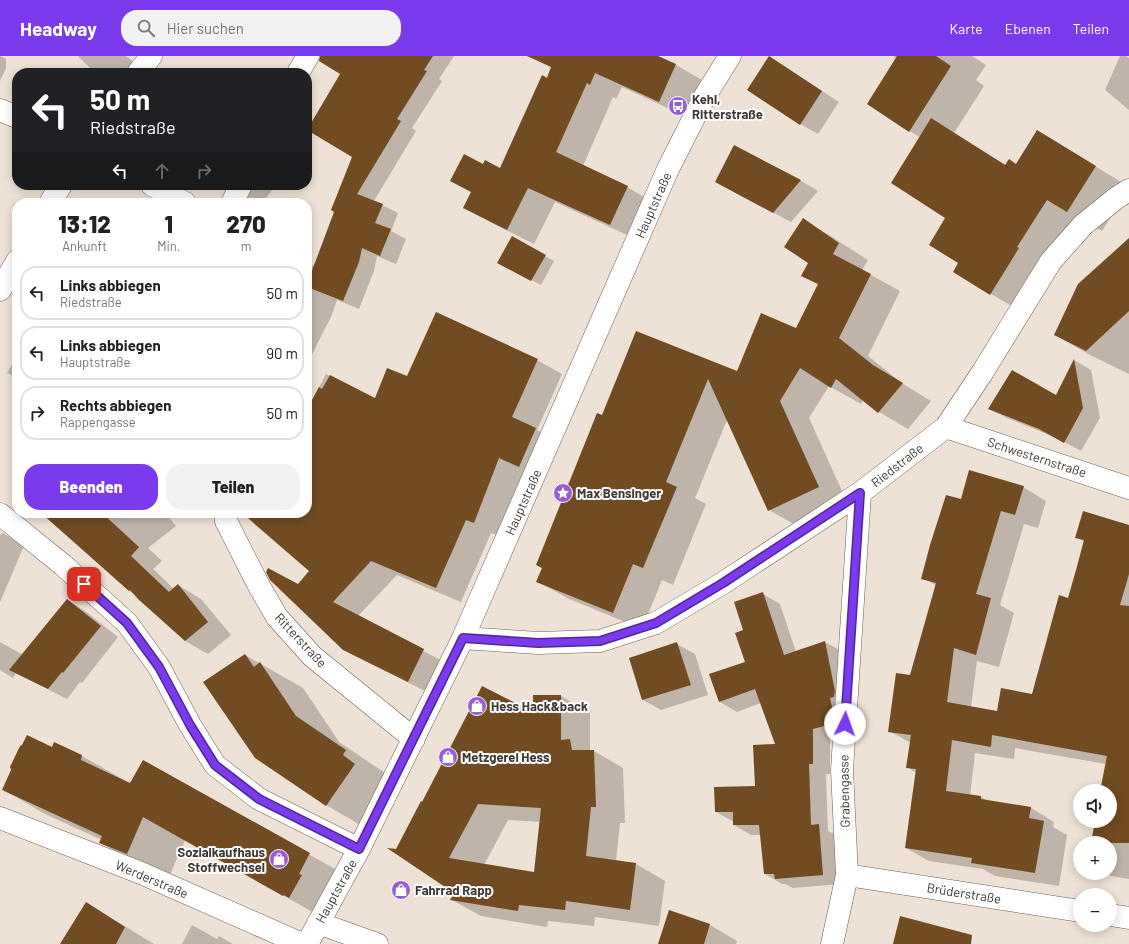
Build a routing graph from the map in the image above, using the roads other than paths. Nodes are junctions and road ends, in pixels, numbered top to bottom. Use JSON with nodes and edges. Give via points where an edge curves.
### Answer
{"nodes":[{"id":1,"x":151,"y":56,"type":"edge"},
{"id":2,"x":308,"y":56,"type":"edge"},
{"id":3,"x":730,"y":56,"type":"edge"},
{"id":4,"x":142,"y":68,"type":"edge"},
{"id":5,"x":301,"y":68,"type":"edge"},
{"id":6,"x":0,"y":110,"type":"edge"},
{"id":7,"x":12,"y":116,"type":"edge"},
{"id":8,"x":161,"y":190,"type":"edge"},
{"id":9,"x":1129,"y":190,"type":"edge"},
{"id":10,"x":176,"y":198,"type":"edge"},
{"id":11,"x":12,"y":270,"type":"edge"},
{"id":12,"x":0,"y":290,"type":"edge"},
{"id":13,"x":946,"y":427,"type":"junction"},
{"id":14,"x":1129,"y":488,"type":"edge"},
{"id":15,"x":860,"y":493,"type":"junction"},
{"id":16,"x":0,"y":514,"type":"edge"},
{"id":17,"x":226,"y":518,"type":"edge"},
{"id":18,"x":463,"y":638,"type":"junction"},
{"id":19,"x":414,"y":738,"type":"junction"},
{"id":20,"x":0,"y":818,"type":"edge"},
{"id":21,"x":359,"y":849,"type":"junction"},
{"id":22,"x":847,"y":875,"type":"junction"},
{"id":23,"x":1073,"y":910,"type":"edge"},
{"id":24,"x":1117,"y":917,"type":"edge"},
{"id":25,"x":1129,"y":918,"type":"edge"},
{"id":26,"x":318,"y":923,"type":"junction"},
{"id":27,"x":302,"y":944,"type":"edge"},
{"id":28,"x":307,"y":944,"type":"edge"},
{"id":29,"x":377,"y":944,"type":"edge"},
{"id":30,"x":832,"y":944,"type":"edge"}],
"edges":[{"from":1,"to":4,"type":"street"},
{"from":2,"to":5,"type":"street"},
{"from":3,"to":18,"type":"street","name":"Hauptstraße","via":[[705,96],[668,169]]},
{"from":6,"to":7,"type":"street"},
{"from":8,"to":10,"type":"street"},
{"from":9,"to":13,"type":"street","name":"Riedstraße","via":[[1083,225],[1051,261]]},
{"from":11,"to":12,"type":"street"},
{"from":13,"to":14,"type":"street","name":"Schwesternstraße"},
{"from":13,"to":15,"type":"street","name":"Riedstraße"},
{"from":15,"to":18,"type":"street","name":"Riedstraße","via":[[723,583],[656,623],[600,641],[538,643]]},
{"from":15,"to":22,"type":"street","name":"Grabengasse","via":[[842,770]]},
{"from":16,"to":21,"type":"street","via":[[63,565],[127,623],[159,667],[215,765],[259,799]]},
{"from":17,"to":19,"type":"street","name":"Ritterstraße","via":[[277,617],[312,656]]},
{"from":18,"to":19,"type":"street","name":"Hauptstraße"},
{"from":19,"to":21,"type":"street","name":"Hauptstraße"},
{"from":20,"to":27,"type":"street","name":"Werderstraße","via":[[142,873]]},
{"from":21,"to":26,"type":"street","name":"Hauptstraße"},
{"from":22,"to":23,"type":"street","name":"Brüderstraße"},
{"from":22,"to":30,"type":"street","name":"Grabengasse"},
{"from":24,"to":25,"type":"street"},
{"from":26,"to":28,"type":"street","name":"Hauptstraße"},
{"from":26,"to":29,"type":"street"}]}
